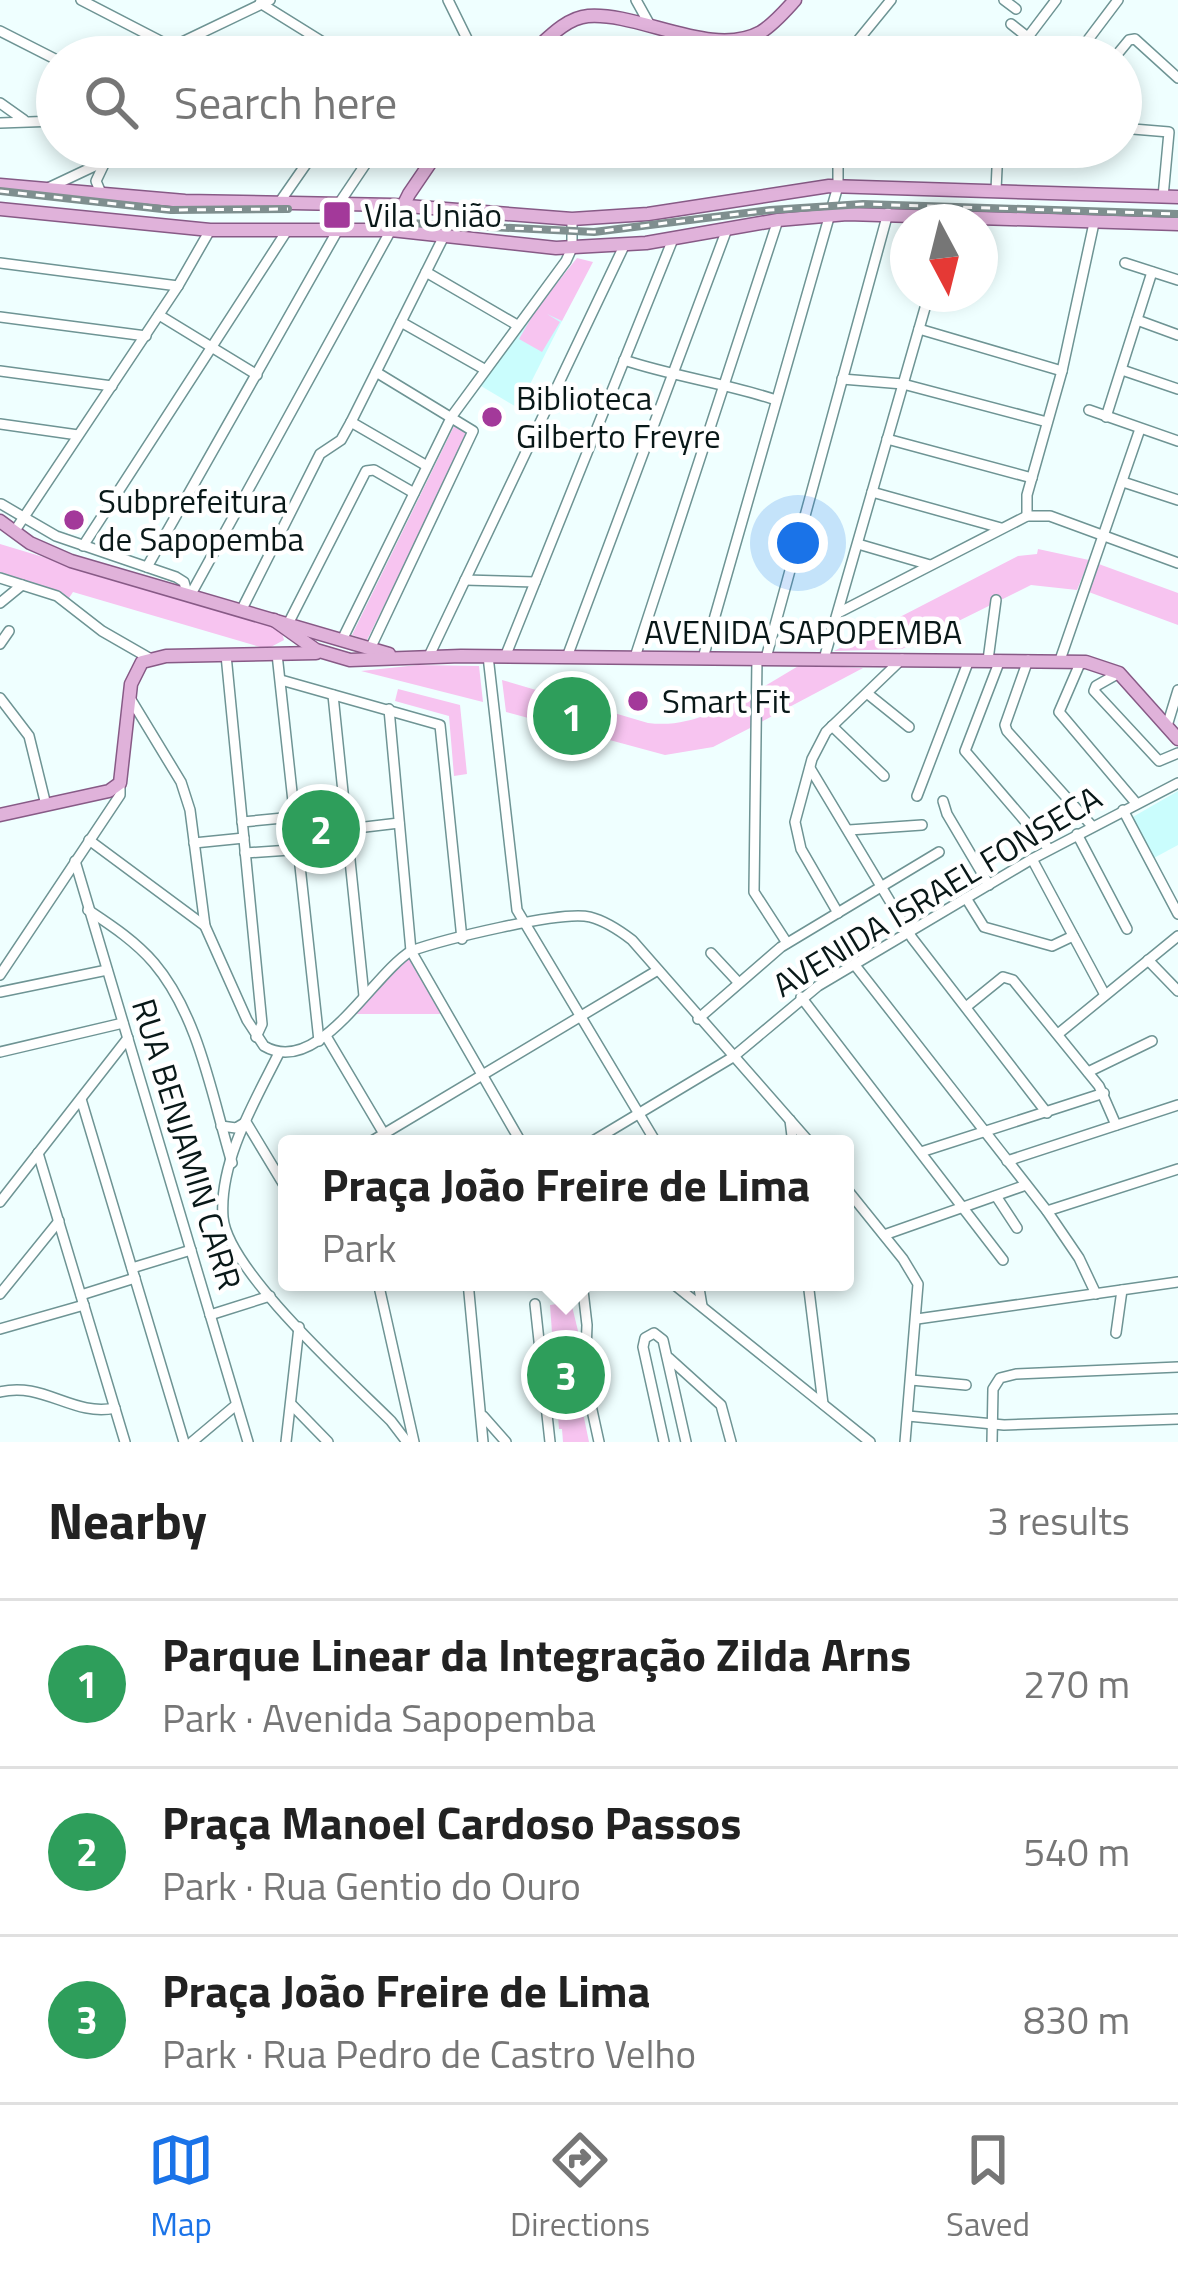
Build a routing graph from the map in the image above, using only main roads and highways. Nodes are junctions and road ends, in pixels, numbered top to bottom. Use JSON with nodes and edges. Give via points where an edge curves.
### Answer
{"nodes":[{"id":1,"x":795,"y":0,"type":"edge"},
{"id":2,"x":552,"y":36,"type":"edge"},
{"id":3,"x":692,"y":36,"type":"edge"},
{"id":4,"x":747,"y":36,"type":"edge"},
{"id":5,"x":427,"y":168,"type":"edge"},
{"id":6,"x":0,"y":185,"type":"edge"},
{"id":7,"x":837,"y":190,"type":"junction"},
{"id":8,"x":1171,"y":197,"type":"edge"},
{"id":9,"x":258,"y":202,"type":"junction"},
{"id":10,"x":295,"y":203,"type":"junction"},
{"id":11,"x":403,"y":205,"type":"junction"},
{"id":12,"x":0,"y":209,"type":"edge"},
{"id":13,"x":495,"y":212,"type":"junction"},
{"id":14,"x":890,"y":213,"type":"edge"},
{"id":15,"x":847,"y":214,"type":"junction"},
{"id":16,"x":998,"y":220,"type":"edge"},
{"id":17,"x":1178,"y":224,"type":"edge"},
{"id":18,"x":256,"y":230,"type":"junction"},
{"id":19,"x":292,"y":230,"type":"junction"},
{"id":20,"x":391,"y":230,"type":"junction"},
{"id":21,"x":493,"y":242,"type":"junction"},
{"id":22,"x":4,"y":516,"type":"edge"},
{"id":23,"x":286,"y":627,"type":"junction"},
{"id":24,"x":366,"y":648,"type":"junction"},
{"id":25,"x":323,"y":653,"type":"junction"},
{"id":26,"x":273,"y":654,"type":"junction"},
{"id":27,"x":396,"y":656,"type":"junction"},
{"id":28,"x":350,"y":659,"type":"junction"},
{"id":29,"x":1178,"y":739,"type":"edge"},
{"id":30,"x":0,"y":815,"type":"edge"}],
"edges":[{"from":1,"to":4,"type":"main road"},
{"from":2,"to":3,"type":"main road","via":[[586,16]]},
{"from":5,"to":11,"type":"main road"},
{"from":6,"to":9,"type":"main road"},
{"from":7,"to":8,"type":"main road"},
{"from":7,"to":13,"type":"main road","via":[[572,219]]},
{"from":7,"to":15,"type":"main road"},
{"from":9,"to":10,"type":"main road"},
{"from":9,"to":18,"type":"main road"},
{"from":10,"to":11,"type":"main road"},
{"from":10,"to":19,"type":"main road"},
{"from":11,"to":13,"type":"main road"},
{"from":11,"to":20,"type":"main road"},
{"from":12,"to":18,"type":"main road"},
{"from":13,"to":21,"type":"main road"},
{"from":14,"to":15,"type":"main road"},
{"from":15,"to":21,"type":"main road","via":[[624,246]]},
{"from":16,"to":17,"type":"main road"},
{"from":18,"to":19,"type":"main road"},
{"from":19,"to":20,"type":"main road"},
{"from":20,"to":21,"type":"main road"},
{"from":22,"to":23,"type":"main road","name":"AVENIDA SAPOPEMBA","via":[[71,561],[182,587]]},
{"from":23,"to":24,"type":"main road","name":"AVENIDA SAPOPEMBA"},
{"from":23,"to":25,"type":"main road","name":"AVENIDA SAPOPEMBA"},
{"from":23,"to":26,"type":"main road"},
{"from":24,"to":27,"type":"main road","name":"AVENIDA SAPOPEMBA"},
{"from":24,"to":28,"type":"main road"},
{"from":25,"to":26,"type":"main road"},
{"from":25,"to":28,"type":"main road","name":"AVENIDA SAPOPEMBA"},
{"from":26,"to":30,"type":"main road","via":[[141,660],[113,794]]},
{"from":27,"to":28,"type":"main road","name":"AVENIDA SAPOPEMBA"},
{"from":27,"to":29,"type":"main road","name":"AVENIDA SAPOPEMBA","via":[[1060,659],[1118,674]]}]}
